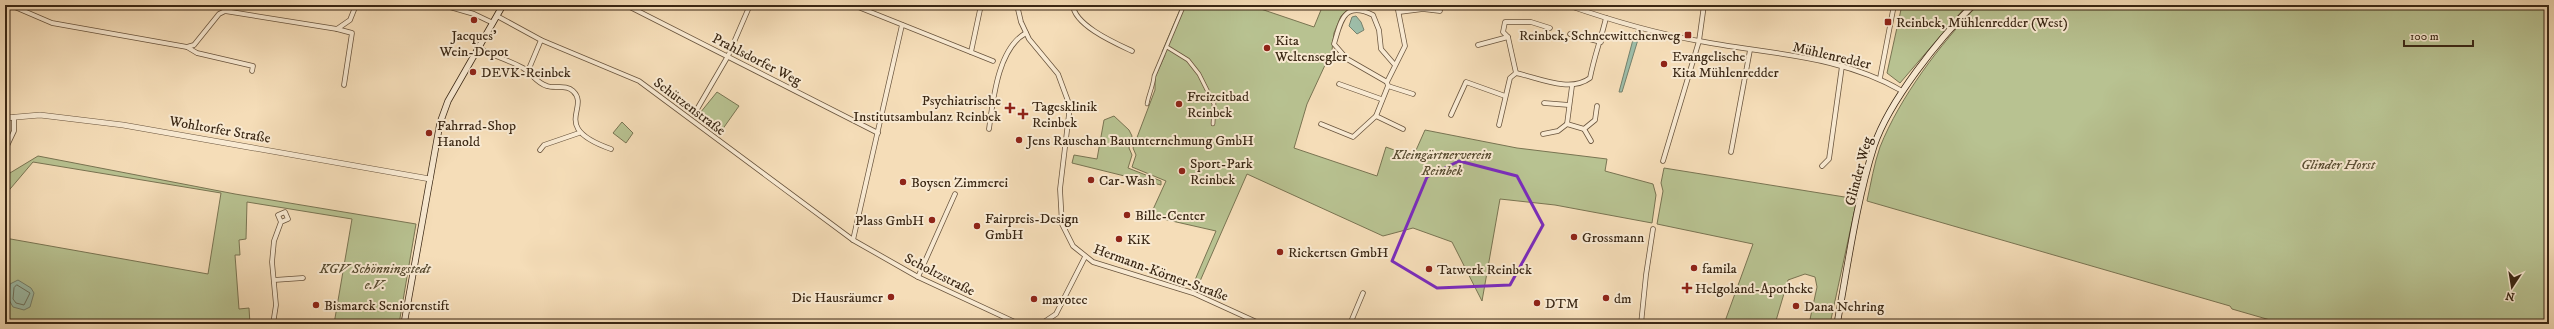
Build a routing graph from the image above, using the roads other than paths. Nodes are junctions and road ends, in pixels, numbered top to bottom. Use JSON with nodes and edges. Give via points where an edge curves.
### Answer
{"nodes":[{"id":1,"x":10,"y":5,"type":"edge"},
{"id":2,"x":356,"y":5,"type":"edge"},
{"id":3,"x":443,"y":5,"type":"edge"},
{"id":4,"x":503,"y":5,"type":"edge"},
{"id":5,"x":626,"y":5,"type":"edge"},
{"id":6,"x":750,"y":5,"type":"edge"},
{"id":7,"x":853,"y":5,"type":"edge"},
{"id":8,"x":981,"y":5,"type":"edge"},
{"id":9,"x":1017,"y":5,"type":"edge"},
{"id":10,"x":1073,"y":5,"type":"edge"},
{"id":11,"x":1184,"y":5,"type":"edge"},
{"id":12,"x":1397,"y":5,"type":"edge"},
{"id":13,"x":1567,"y":5,"type":"edge"},
{"id":14,"x":1704,"y":5,"type":"edge"},
{"id":15,"x":1894,"y":5,"type":"edge"},
{"id":16,"x":1973,"y":5,"type":"edge"},
{"id":17,"x":1440,"y":11,"type":"dead end"},
{"id":18,"x":1399,"y":12,"type":"junction"},
{"id":19,"x":497,"y":16,"type":"junction"},
{"id":20,"x":1606,"y":18,"type":"junction"},
{"id":21,"x":493,"y":23,"type":"junction"},
{"id":22,"x":902,"y":25,"type":"junction"},
{"id":23,"x":1550,"y":28,"type":"dead end"},
{"id":24,"x":337,"y":29,"type":"junction"},
{"id":25,"x":1026,"y":33,"type":"junction"},
{"id":26,"x":1570,"y":34,"type":"dead end"},
{"id":27,"x":1508,"y":37,"type":"junction"},
{"id":28,"x":541,"y":40,"type":"junction"},
{"id":29,"x":1699,"y":41,"type":"junction"},
{"id":30,"x":1601,"y":42,"type":"junction"},
{"id":31,"x":1478,"y":45,"type":"dead end"},
{"id":32,"x":187,"y":47,"type":"junction"},
{"id":33,"x":1167,"y":47,"type":"junction"},
{"id":34,"x":478,"y":48,"type":"junction"},
{"id":35,"x":1132,"y":50,"type":"dead end"},
{"id":36,"x":1750,"y":50,"type":"junction"},
{"id":37,"x":971,"y":52,"type":"junction"},
{"id":38,"x":728,"y":56,"type":"junction"},
{"id":39,"x":993,"y":61,"type":"dead end"},
{"id":40,"x":1394,"y":64,"type":"junction"},
{"id":41,"x":1842,"y":66,"type":"junction"},
{"id":42,"x":252,"y":71,"type":"dead end"},
{"id":43,"x":528,"y":71,"type":"junction"},
{"id":44,"x":1516,"y":73,"type":"junction"},
{"id":45,"x":1880,"y":78,"type":"junction"},
{"id":46,"x":1339,"y":84,"type":"dead end"},
{"id":47,"x":1387,"y":84,"type":"junction"},
{"id":48,"x":344,"y":85,"type":"dead end"},
{"id":49,"x":1572,"y":86,"type":"junction"},
{"id":50,"x":1902,"y":91,"type":"junction"},
{"id":51,"x":1413,"y":94,"type":"dead end"},
{"id":52,"x":1506,"y":96,"type":"junction"},
{"id":53,"x":1381,"y":99,"type":"junction"},
{"id":54,"x":1544,"y":103,"type":"dead end"},
{"id":55,"x":1147,"y":104,"type":"dead end"},
{"id":56,"x":1569,"y":105,"type":"junction"},
{"id":57,"x":1597,"y":106,"type":"dead end"},
{"id":58,"x":696,"y":111,"type":"dead end"},
{"id":59,"x":1451,"y":115,"type":"dead end"},
{"id":60,"x":1376,"y":116,"type":"junction"},
{"id":61,"x":14,"y":117,"type":"junction"},
{"id":62,"x":5,"y":118,"type":"edge"},
{"id":63,"x":1213,"y":124,"type":"dead end"},
{"id":64,"x":1321,"y":124,"type":"dead end"},
{"id":65,"x":1567,"y":124,"type":"junction"},
{"id":66,"x":1498,"y":125,"type":"dead end"},
{"id":67,"x":989,"y":129,"type":"dead end"},
{"id":68,"x":1403,"y":129,"type":"dead end"},
{"id":69,"x":1584,"y":129,"type":"junction"},
{"id":70,"x":579,"y":133,"type":"junction"},
{"id":71,"x":878,"y":133,"type":"junction"},
{"id":72,"x":1543,"y":134,"type":"dead end"},
{"id":73,"x":1591,"y":141,"type":"dead end"},
{"id":74,"x":611,"y":149,"type":"dead end"},
{"id":75,"x":5,"y":150,"type":"edge"},
{"id":76,"x":540,"y":150,"type":"dead end"},
{"id":77,"x":1731,"y":152,"type":"dead end"},
{"id":78,"x":1663,"y":161,"type":"dead end"},
{"id":79,"x":1822,"y":166,"type":"dead end"},
{"id":80,"x":430,"y":179,"type":"junction"},
{"id":81,"x":955,"y":194,"type":"dead end"},
{"id":82,"x":281,"y":222,"type":"dead end"},
{"id":83,"x":1654,"y":229,"type":"dead end"},
{"id":84,"x":853,"y":240,"type":"junction"},
{"id":85,"x":1085,"y":257,"type":"junction"},
{"id":86,"x":918,"y":277,"type":"junction"},
{"id":87,"x":303,"y":278,"type":"dead end"},
{"id":88,"x":274,"y":280,"type":"junction"},
{"id":89,"x":1363,"y":293,"type":"dead end"},
{"id":90,"x":273,"y":324,"type":"edge"},
{"id":91,"x":404,"y":324,"type":"edge"},
{"id":92,"x":1019,"y":324,"type":"edge"},
{"id":93,"x":1041,"y":324,"type":"edge"},
{"id":94,"x":1261,"y":324,"type":"edge"},
{"id":95,"x":1350,"y":324,"type":"edge"},
{"id":96,"x":1641,"y":324,"type":"edge"},
{"id":97,"x":1837,"y":324,"type":"edge"}],
"edges":[{"from":1,"to":32,"type":"street","via":[[52,23]]},
{"from":2,"to":24,"type":"street","via":[[350,20]]},
{"from":3,"to":21,"type":"street","via":[[474,14]]},
{"from":4,"to":19,"type":"main road"},
{"from":5,"to":38,"type":"street","name":"Prahlsdorfer Weg"},
{"from":6,"to":38,"type":"street"},
{"from":7,"to":22,"type":"street"},
{"from":8,"to":37,"type":"street"},
{"from":9,"to":25,"type":"street","name":"Hermann-Körner-Straße"},
{"from":10,"to":35,"type":"street","via":[[1073,10],[1082,22]]},
{"from":11,"to":33,"type":"street"},
{"from":12,"to":18,"type":"street"},
{"from":13,"to":20,"type":"street","name":"Mühlenredder"},
{"from":14,"to":29,"type":"street"},
{"from":15,"to":45,"type":"street"},
{"from":16,"to":50,"type":"main road","name":"Glinder Weg"},
{"from":17,"to":18,"type":"street","via":[[1423,9]]},
{"from":18,"to":40,"type":"street","via":[[1405,46]]},
{"from":19,"to":21,"type":"main road"},
{"from":19,"to":28,"type":"street","name":"Schützenstraße"},
{"from":20,"to":29,"type":"street","name":"Mühlenredder"},
{"from":20,"to":30,"type":"street"},
{"from":21,"to":34,"type":"main road"},
{"from":22,"to":37,"type":"street"},
{"from":22,"to":71,"type":"street"},
{"from":23,"to":27,"type":"street","via":[[1531,22],[1505,22],[1503,32]]},
{"from":24,"to":32,"type":"street","via":[[225,11],[219,14],[194,45]]},
{"from":24,"to":48,"type":"street","via":[[352,33]]},
{"from":25,"to":67,"type":"street","via":[[1014,43],[996,78]]},
{"from":25,"to":85,"type":"street","name":"Hermann-Körner-Straße","via":[[1058,74],[1067,96],[1069,114],[1060,190],[1062,218],[1066,235]]},
{"from":26,"to":30,"type":"street"},
{"from":27,"to":31,"type":"street"},
{"from":27,"to":44,"type":"street"},
{"from":28,"to":43,"type":"street"},
{"from":28,"to":84,"type":"street","name":"Schützenstraße","via":[[639,81]]},
{"from":29,"to":36,"type":"street","name":"Mühlenredder"},
{"from":29,"to":78,"type":"street"},
{"from":30,"to":49,"type":"street","via":[[1595,51],[1590,78]]},
{"from":32,"to":42,"type":"street","via":[[197,52],[253,66]]},
{"from":33,"to":55,"type":"street","via":[[1154,76],[1153,89],[1148,96]]},
{"from":33,"to":63,"type":"street","via":[[1188,60],[1199,74],[1214,104]]},
{"from":34,"to":43,"type":"street"},
{"from":34,"to":80,"type":"main road","via":[[443,112],[434,146]]},
{"from":36,"to":41,"type":"street","name":"Mühlenredder"},
{"from":36,"to":77,"type":"street"},
{"from":37,"to":39,"type":"street"},
{"from":38,"to":58,"type":"street"},
{"from":38,"to":71,"type":"street","name":"Prahlsdorfer Weg"},
{"from":40,"to":47,"type":"street"},
{"from":40,"to":47,"type":"street","via":[[1381,49],[1373,15],[1359,8],[1350,10],[1342,19],[1334,44],[1347,59]]},
{"from":41,"to":45,"type":"street","name":"Mühlenredder"},
{"from":41,"to":79,"type":"street","via":[[1829,159]]},
{"from":43,"to":70,"type":"street","via":[[540,84],[569,88],[574,92],[577,102],[575,120]]},
{"from":44,"to":49,"type":"street"},
{"from":44,"to":52,"type":"street","via":[[1510,78]]},
{"from":45,"to":50,"type":"street","name":"Mühlenredder"},
{"from":46,"to":53,"type":"street"},
{"from":47,"to":51,"type":"street"},
{"from":47,"to":53,"type":"street"},
{"from":49,"to":56,"type":"street"},
{"from":50,"to":97,"type":"main road","name":"Glinder Weg","via":[[1875,145],[1861,199]]},
{"from":52,"to":59,"type":"street","via":[[1466,82]]},
{"from":52,"to":66,"type":"street"},
{"from":53,"to":60,"type":"street"},
{"from":54,"to":56,"type":"street"},
{"from":56,"to":65,"type":"street"},
{"from":57,"to":69,"type":"street","via":[[1595,120]]},
{"from":60,"to":64,"type":"street","via":[[1353,137]]},
{"from":60,"to":68,"type":"street"},
{"from":61,"to":62,"type":"street","name":"Wohltorfer Straße"},
{"from":61,"to":75,"type":"street","via":[[14,131]]},
{"from":61,"to":80,"type":"street","name":"Wohltorfer Straße","via":[[40,115],[123,125]]},
{"from":65,"to":69,"type":"street"},
{"from":65,"to":72,"type":"street","via":[[1558,131]]},
{"from":69,"to":73,"type":"street"},
{"from":70,"to":74,"type":"street","via":[[590,141]]},
{"from":70,"to":76,"type":"street","via":[[544,145]]},
{"from":71,"to":84,"type":"street"},
{"from":80,"to":91,"type":"main road"},
{"from":81,"to":86,"type":"street"},
{"from":82,"to":88,"type":"street","via":[[274,241]]},
{"from":83,"to":96,"type":"street"},
{"from":84,"to":86,"type":"street","name":"Scholtzstraße"},
{"from":85,"to":93,"type":"street","via":[[1056,314]]},
{"from":85,"to":94,"type":"street","name":"Hermann-Körner-Straße","via":[[1193,293]]},
{"from":86,"to":92,"type":"street","name":"Scholtzstraße"},
{"from":87,"to":88,"type":"street"},
{"from":88,"to":90,"type":"street","via":[[276,305]]},
{"from":89,"to":95,"type":"street"}]}
